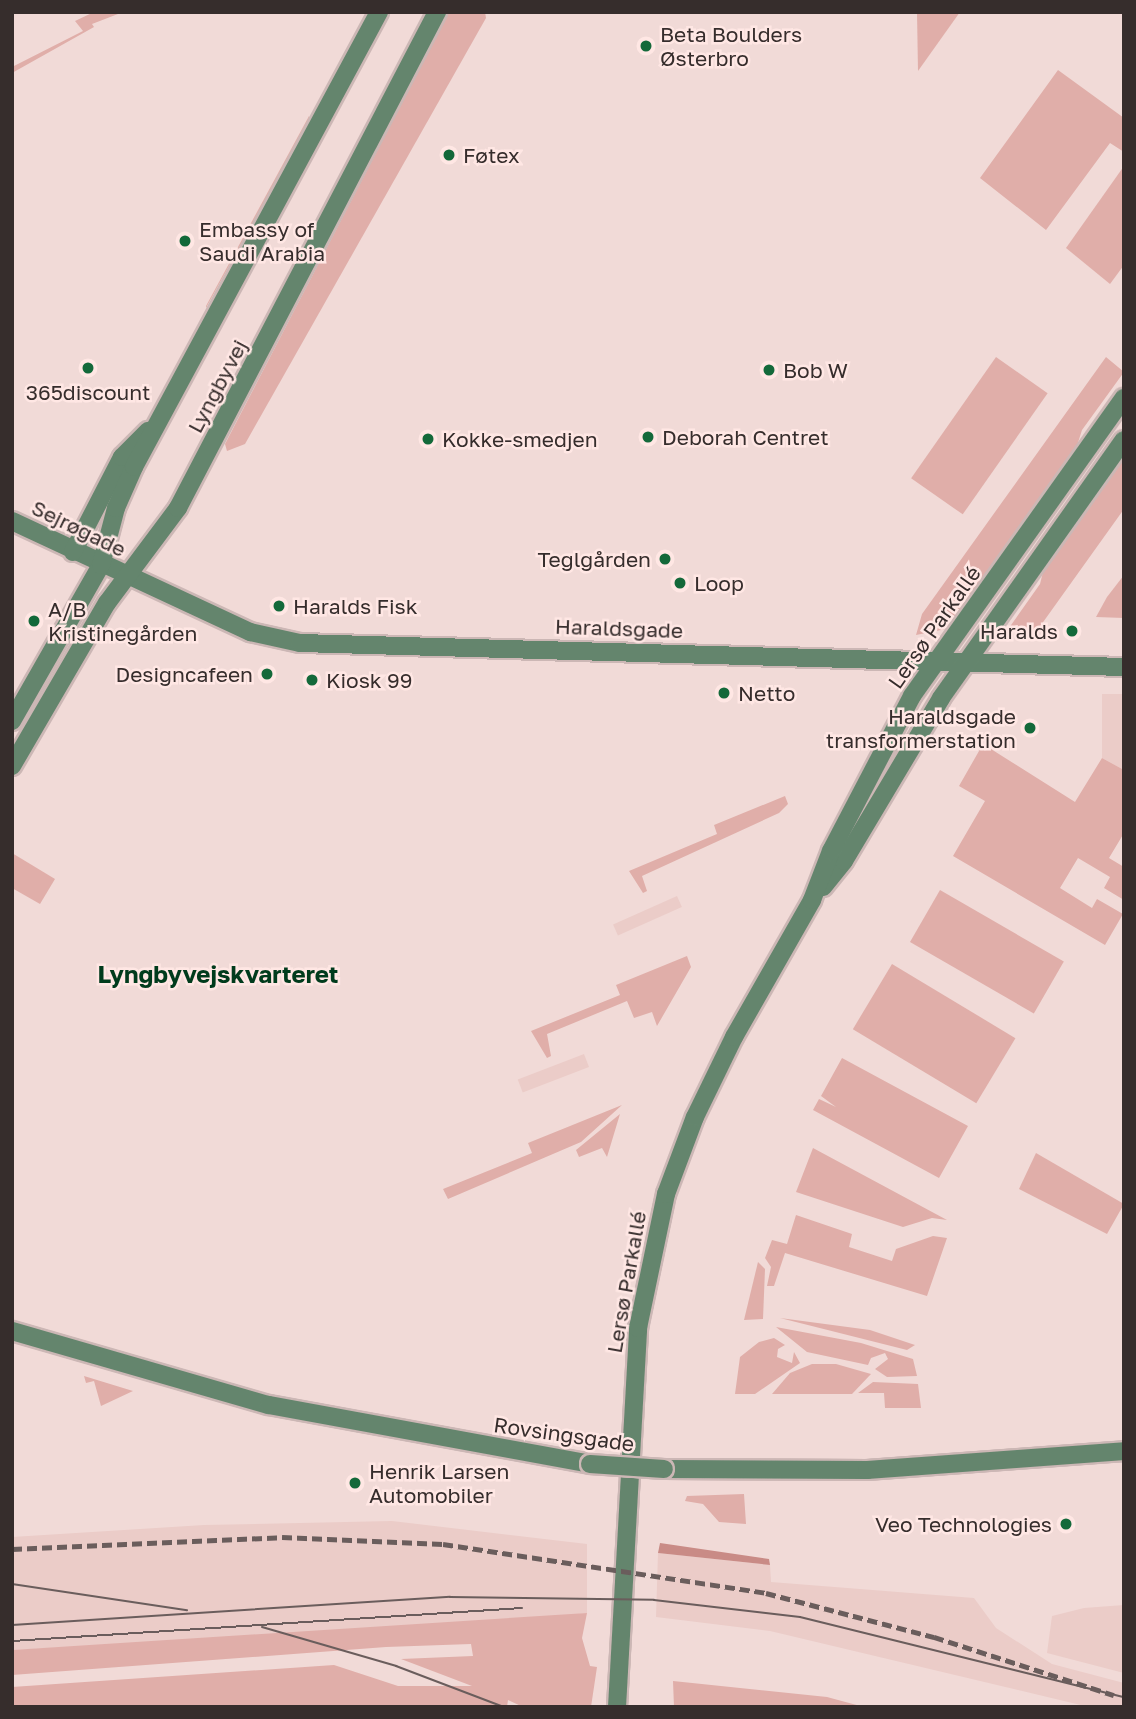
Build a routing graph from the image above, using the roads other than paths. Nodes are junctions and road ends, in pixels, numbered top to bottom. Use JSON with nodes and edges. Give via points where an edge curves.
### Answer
{"nodes":[{"id":1,"x":379,"y":12,"type":"edge"},
{"id":2,"x":437,"y":12,"type":"edge"},
{"id":3,"x":1124,"y":398,"type":"edge"},
{"id":4,"x":157,"y":424,"type":"junction"},
{"id":5,"x":1124,"y":440,"type":"edge"},
{"id":6,"x":12,"y":521,"type":"edge"},
{"id":7,"x":74,"y":552,"type":"junction"},
{"id":8,"x":101,"y":565,"type":"junction"},
{"id":9,"x":127,"y":577,"type":"junction"},
{"id":10,"x":936,"y":662,"type":"junction"},
{"id":11,"x":966,"y":663,"type":"junction"},
{"id":12,"x":1124,"y":667,"type":"edge"},
{"id":13,"x":12,"y":721,"type":"edge"},
{"id":14,"x":12,"y":766,"type":"edge"},
{"id":15,"x":812,"y":901,"type":"junction"},
{"id":16,"x":12,"y":1331,"type":"edge"},
{"id":17,"x":1124,"y":1451,"type":"edge"},
{"id":18,"x":617,"y":1707,"type":"edge"}],
"edges":[{"from":1,"to":4,"type":"street","name":"Lyngbyvej"},
{"from":2,"to":9,"type":"street","name":"Lyngbyvej","via":[[178,508]]},
{"from":3,"to":10,"type":"street","name":"Lersø Parkallé"},
{"from":4,"to":7,"type":"street","via":[[122,457]]},
{"from":4,"to":8,"type":"street","name":"Lyngbyvej","via":[[122,492]]},
{"from":5,"to":11,"type":"street","name":"Lersø Parkallé"},
{"from":6,"to":7,"type":"street","name":"Sejrøgade"},
{"from":7,"to":8,"type":"street","name":"Sejrøgade"},
{"from":8,"to":9,"type":"street","name":"Sejrøgade"},
{"from":8,"to":13,"type":"street","name":"Lyngbyvej"},
{"from":9,"to":10,"type":"street","name":"Haraldsgade","via":[[250,632],[300,643]]},
{"from":9,"to":14,"type":"street","name":"Lyngbyvej"},
{"from":10,"to":11,"type":"street","name":"Haraldsgade"},
{"from":10,"to":15,"type":"street","name":"Lersø Parkallé","via":[[884,748],[831,851]]},
{"from":11,"to":12,"type":"street","name":"Haraldsgade"},
{"from":11,"to":15,"type":"street","name":"Lersø Parkallé","via":[[844,861]]},
{"from":15,"to":18,"type":"street","name":"Lersø Parkallé","via":[[714,1075],[666,1194],[638,1328],[633,1379]]},
{"from":16,"to":17,"type":"street","name":"Rovsingsgade","bridge":true,"via":[[269,1405],[590,1465],[867,1470]]}]}
